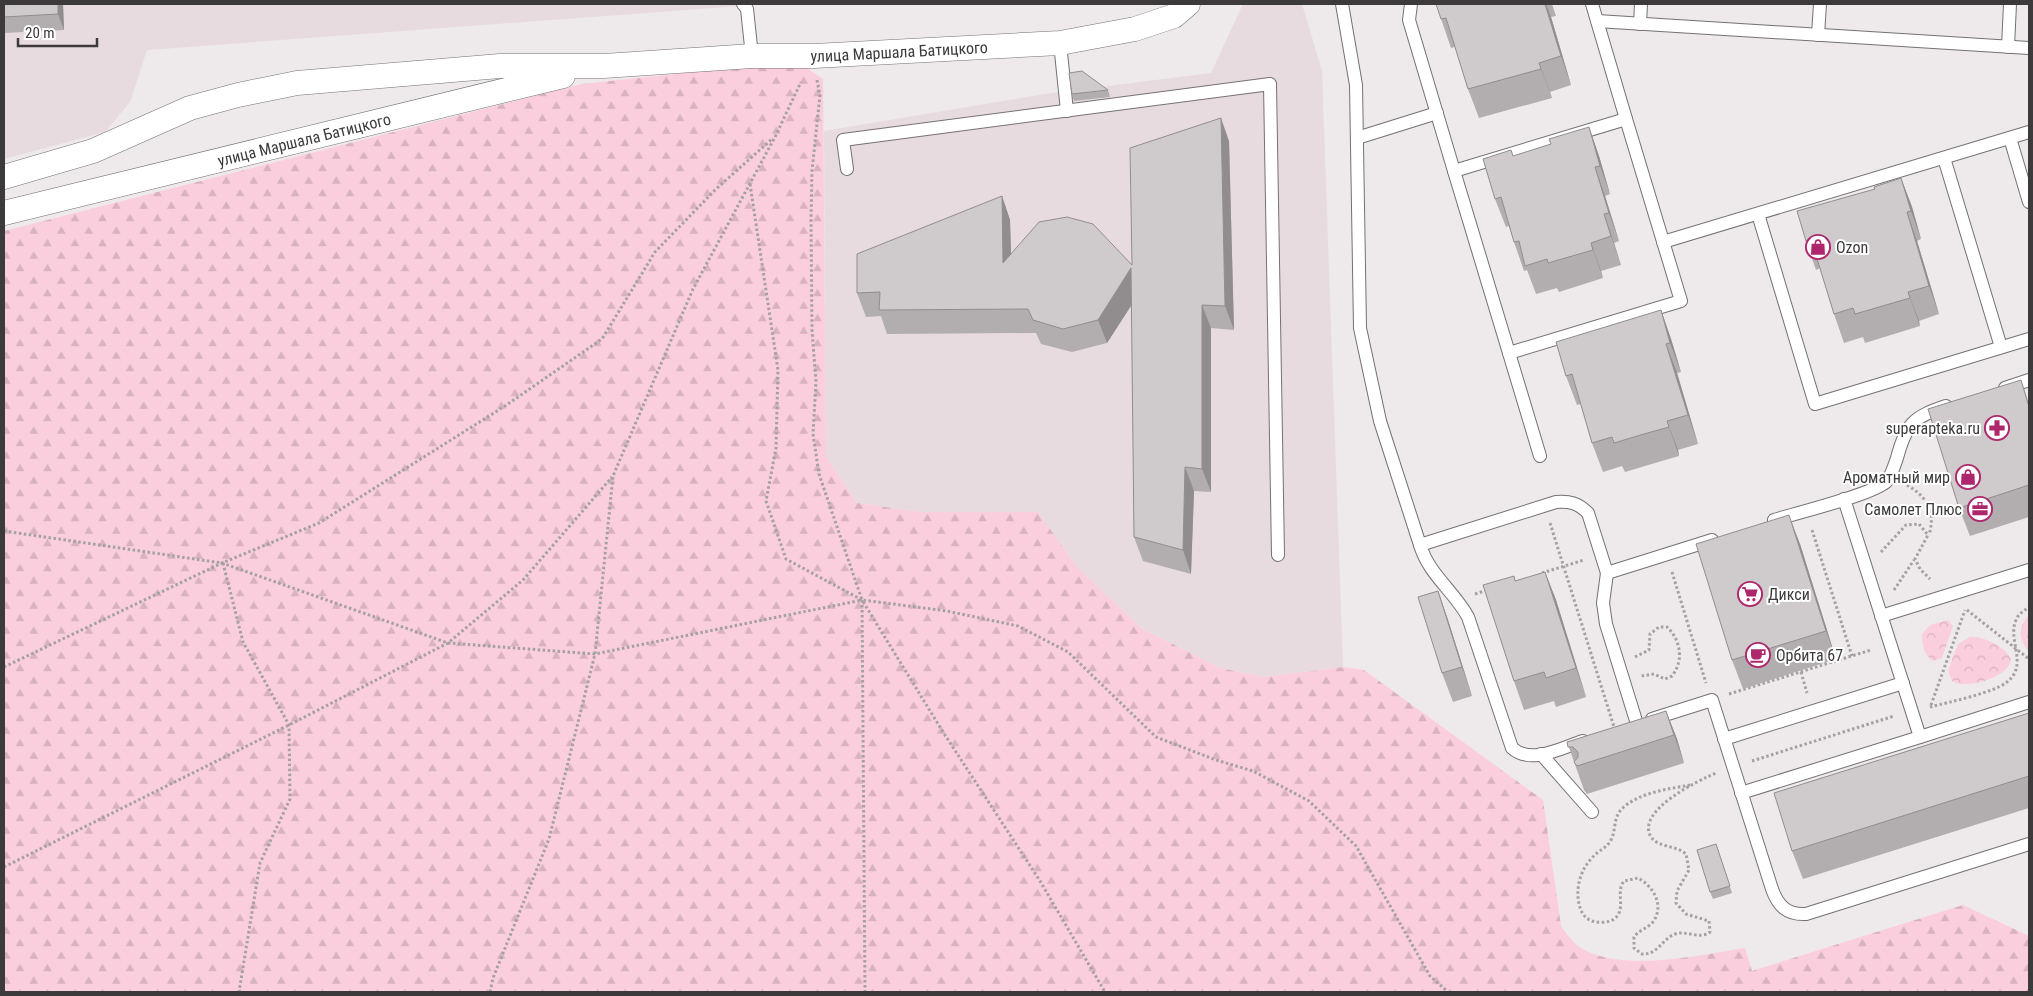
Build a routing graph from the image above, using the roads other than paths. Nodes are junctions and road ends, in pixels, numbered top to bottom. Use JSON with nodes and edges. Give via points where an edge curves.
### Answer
{"nodes":[{"id":1,"x":742,"y":4,"type":"edge"},
{"id":2,"x":1188,"y":4,"type":"edge"},
{"id":3,"x":1342,"y":4,"type":"edge"},
{"id":4,"x":1411,"y":4,"type":"edge"},
{"id":5,"x":1592,"y":4,"type":"edge"},
{"id":6,"x":1641,"y":4,"type":"edge"},
{"id":7,"x":1820,"y":4,"type":"edge"},
{"id":8,"x":2010,"y":4,"type":"edge"},
{"id":9,"x":1597,"y":22,"type":"junction"},
{"id":10,"x":1640,"y":24,"type":"junction"},
{"id":11,"x":1818,"y":35,"type":"junction"},
{"id":12,"x":1060,"y":43,"type":"junction"},
{"id":13,"x":2008,"y":46,"type":"junction"},
{"id":14,"x":2029,"y":48,"type":"edge"},
{"id":15,"x":752,"y":56,"type":"junction"},
{"id":16,"x":604,"y":66,"type":"junction"},
{"id":17,"x":1067,"y":111,"type":"junction"},
{"id":18,"x":1437,"y":114,"type":"junction"},
{"id":19,"x":1626,"y":119,"type":"junction"},
{"id":20,"x":2029,"y":132,"type":"edge"},
{"id":21,"x":1357,"y":138,"type":"junction"},
{"id":22,"x":2010,"y":138,"type":"junction"},
{"id":23,"x":1944,"y":158,"type":"junction"},
{"id":24,"x":847,"y":169,"type":"dead end"},
{"id":25,"x":1454,"y":171,"type":"junction"},
{"id":26,"x":4,"y":177,"type":"edge"},
{"id":27,"x":2029,"y":202,"type":"edge"},
{"id":28,"x":4,"y":213,"type":"edge"},
{"id":29,"x":1758,"y":214,"type":"junction"},
{"id":30,"x":1663,"y":242,"type":"junction"},
{"id":31,"x":2029,"y":339,"type":"edge"},
{"id":32,"x":2001,"y":347,"type":"junction"},
{"id":33,"x":1509,"y":352,"type":"junction"},
{"id":34,"x":2029,"y":380,"type":"edge"},
{"id":35,"x":1994,"y":391,"type":"edge"},
{"id":36,"x":1959,"y":402,"type":"edge"},
{"id":37,"x":1540,"y":456,"type":"dead end"},
{"id":38,"x":1844,"y":498,"type":"junction"},
{"id":39,"x":1760,"y":525,"type":"edge"},
{"id":40,"x":1722,"y":537,"type":"edge"},
{"id":41,"x":1420,"y":545,"type":"junction"},
{"id":42,"x":1278,"y":556,"type":"dead end"},
{"id":43,"x":2029,"y":570,"type":"edge"},
{"id":44,"x":1607,"y":573,"type":"junction"},
{"id":45,"x":1881,"y":614,"type":"junction"},
{"id":46,"x":1903,"y":683,"type":"junction"},
{"id":47,"x":2029,"y":702,"type":"edge"},
{"id":48,"x":1637,"y":724,"type":"junction"},
{"id":49,"x":1615,"y":730,"type":"edge"},
{"id":50,"x":1596,"y":736,"type":"edge"},
{"id":51,"x":1920,"y":737,"type":"junction"},
{"id":52,"x":1724,"y":739,"type":"junction"},
{"id":53,"x":1541,"y":754,"type":"junction"},
{"id":54,"x":1741,"y":793,"type":"junction"},
{"id":55,"x":1592,"y":812,"type":"edge"},
{"id":56,"x":2029,"y":844,"type":"edge"}],
"edges":[{"from":1,"to":15,"type":"lane","via":[[747,9]]},
{"from":2,"to":12,"type":"street","name":"улица Маршала Батицкого","via":[[1174,16],[1135,29]]},
{"from":3,"to":21,"type":"lane","via":[[1356,85]]},
{"from":4,"to":18,"type":"lane","via":[[1409,20]]},
{"from":5,"to":9,"type":"lane"},
{"from":6,"to":10,"type":"lane"},
{"from":7,"to":11,"type":"lane"},
{"from":8,"to":13,"type":"lane"},
{"from":9,"to":10,"type":"lane"},
{"from":9,"to":19,"type":"lane"},
{"from":10,"to":11,"type":"lane"},
{"from":11,"to":13,"type":"lane"},
{"from":12,"to":15,"type":"street","name":"улица Маршала Батицкого","via":[[814,56]]},
{"from":12,"to":17,"type":"lane"},
{"from":13,"to":14,"type":"lane"},
{"from":15,"to":16,"type":"street","name":"улица Маршала Батицкого"},
{"from":16,"to":26,"type":"street","name":"улица Маршала Батицкого","via":[[500,66],[297,83],[190,108],[93,151]]},
{"from":16,"to":28,"type":"street","name":"улица Маршала Батицкого"},
{"from":17,"to":24,"type":"lane","via":[[843,140]]},
{"from":17,"to":42,"type":"lane","via":[[1270,84]]},
{"from":18,"to":21,"type":"lane"},
{"from":18,"to":25,"type":"lane"},
{"from":19,"to":25,"type":"lane"},
{"from":19,"to":30,"type":"lane"},
{"from":20,"to":22,"type":"lane"},
{"from":21,"to":41,"type":"lane","via":[[1360,328],[1380,421]]},
{"from":22,"to":23,"type":"lane"},
{"from":22,"to":27,"type":"lane"},
{"from":23,"to":29,"type":"lane"},
{"from":23,"to":32,"type":"lane"},
{"from":25,"to":33,"type":"lane"},
{"from":29,"to":30,"type":"lane"},
{"from":29,"to":32,"type":"lane","via":[[1815,404]]},
{"from":30,"to":33,"type":"lane","via":[[1681,301]]},
{"from":31,"to":32,"type":"lane"},
{"from":33,"to":37,"type":"lane"},
{"from":34,"to":35,"type":"lane"},
{"from":36,"to":38,"type":"lane","via":[[1924,413],[1904,435],[1891,475],[1876,488]]},
{"from":38,"to":39,"type":"lane"},
{"from":38,"to":45,"type":"lane"},
{"from":40,"to":44,"type":"lane"},
{"from":41,"to":44,"type":"lane","via":[[1568,501],[1588,513]]},
{"from":41,"to":53,"type":"lane","via":[[1427,565],[1457,600],[1472,626],[1512,748],[1524,756]]},
{"from":43,"to":45,"type":"lane"},
{"from":44,"to":48,"type":"lane","via":[[1603,610]]},
{"from":45,"to":46,"type":"lane"},
{"from":46,"to":51,"type":"lane"},
{"from":46,"to":52,"type":"lane"},
{"from":47,"to":51,"type":"lane"},
{"from":48,"to":49,"type":"lane"},
{"from":48,"to":52,"type":"lane","via":[[1712,700]]},
{"from":50,"to":53,"type":"lane"},
{"from":51,"to":54,"type":"lane"},
{"from":52,"to":54,"type":"lane"},
{"from":53,"to":55,"type":"lane","via":[[1575,784]]},
{"from":54,"to":56,"type":"lane","via":[[1776,901],[1798,915]]}]}
